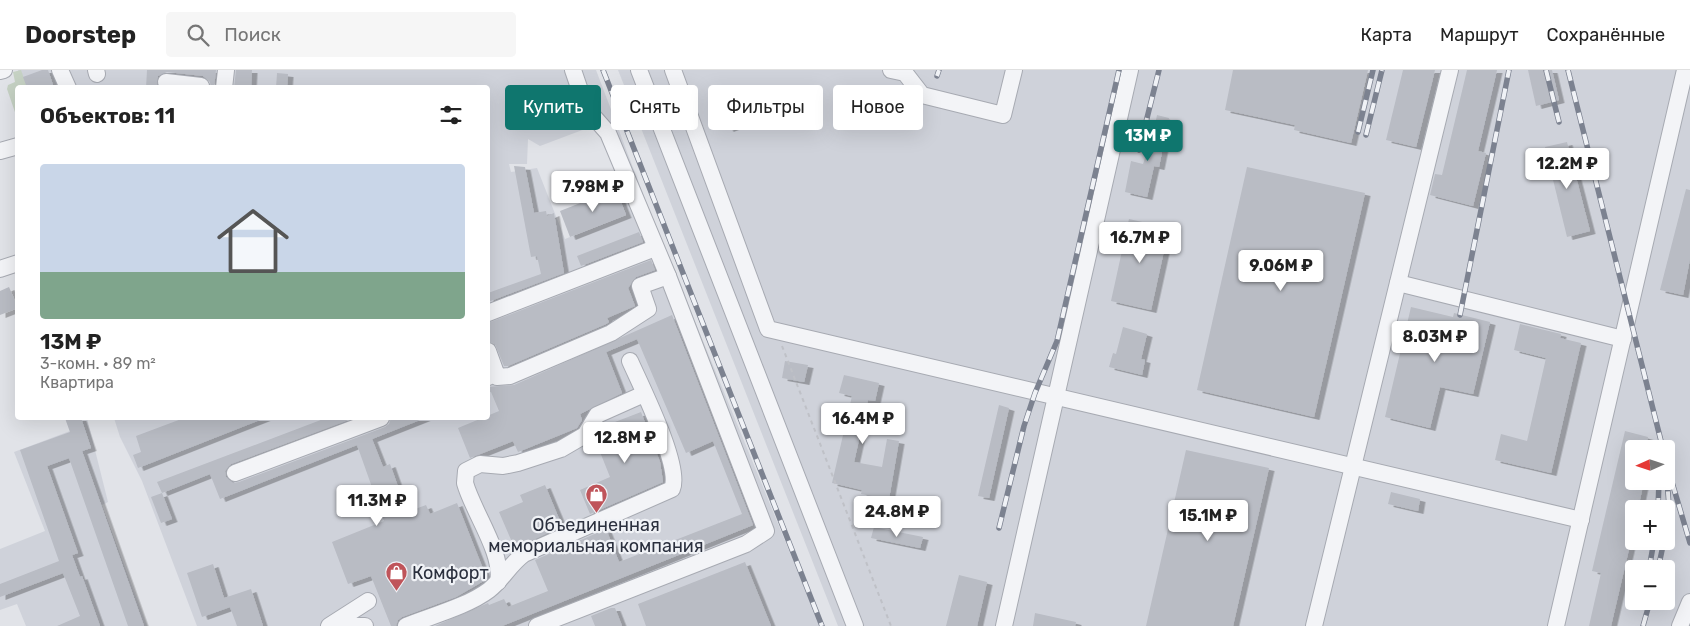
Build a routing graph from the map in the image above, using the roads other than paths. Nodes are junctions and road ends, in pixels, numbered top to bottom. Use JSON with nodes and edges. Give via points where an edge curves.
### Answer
{"nodes":[{"id":1,"x":4,"y":70,"type":"edge"},
{"id":2,"x":60,"y":70,"type":"edge"},
{"id":3,"x":226,"y":70,"type":"edge"},
{"id":4,"x":573,"y":70,"type":"edge"},
{"id":5,"x":639,"y":70,"type":"edge"},
{"id":6,"x":673,"y":70,"type":"edge"},
{"id":7,"x":891,"y":70,"type":"edge"},
{"id":8,"x":1014,"y":70,"type":"edge"},
{"id":9,"x":1130,"y":70,"type":"edge"},
{"id":10,"x":1450,"y":70,"type":"edge"},
{"id":11,"x":1686,"y":70,"type":"edge"},
{"id":12,"x":0,"y":71,"type":"edge"},
{"id":13,"x":166,"y":80,"type":"edge"},
{"id":14,"x":67,"y":85,"type":"edge"},
{"id":15,"x":195,"y":85,"type":"edge"},
{"id":16,"x":224,"y":85,"type":"edge"},
{"id":17,"x":15,"y":147,"type":"edge"},
{"id":18,"x":0,"y":151,"type":"edge"},
{"id":19,"x":655,"y":248,"type":"junction"},
{"id":20,"x":668,"y":276,"type":"junction"},
{"id":21,"x":1398,"y":284,"type":"junction"},
{"id":22,"x":490,"y":311,"type":"edge"},
{"id":23,"x":1623,"y":339,"type":"junction"},
{"id":24,"x":630,"y":361,"type":"dead end"},
{"id":25,"x":492,"y":375,"type":"edge"},
{"id":26,"x":644,"y":394,"type":"junction"},
{"id":27,"x":1056,"y":397,"type":"junction"},
{"id":28,"x":375,"y":420,"type":"edge"},
{"id":29,"x":1353,"y":467,"type":"junction"},
{"id":30,"x":235,"y":473,"type":"dead end"},
{"id":31,"x":1581,"y":520,"type":"junction"},
{"id":32,"x":498,"y":582,"type":"junction"},
{"id":33,"x":368,"y":601,"type":"dead end"},
{"id":34,"x":1690,"y":602,"type":"edge"},
{"id":35,"x":577,"y":619,"type":"edge"},
{"id":36,"x":329,"y":626,"type":"edge"},
{"id":37,"x":345,"y":626,"type":"edge"},
{"id":38,"x":365,"y":626,"type":"edge"},
{"id":39,"x":406,"y":626,"type":"edge"},
{"id":40,"x":539,"y":626,"type":"edge"},
{"id":41,"x":855,"y":626,"type":"edge"},
{"id":42,"x":1004,"y":626,"type":"edge"},
{"id":43,"x":1314,"y":626,"type":"edge"},
{"id":44,"x":1556,"y":626,"type":"edge"},
{"id":45,"x":1680,"y":626,"type":"edge"}],
"edges":[{"from":1,"to":12,"type":"lane"},
{"from":2,"to":14,"type":"lane"},
{"from":3,"to":16,"type":"lane"},
{"from":4,"to":19,"type":"lane","via":[[586,108],[608,132]]},
{"from":5,"to":41,"type":"lane"},
{"from":6,"to":27,"type":"lane","via":[[768,329]]},
{"from":7,"to":8,"type":"lane","via":[[904,73],[922,95],[1003,115]]},
{"from":9,"to":27,"type":"lane"},
{"from":10,"to":21,"type":"lane"},
{"from":11,"to":23,"type":"lane"},
{"from":13,"to":15,"type":"lane"},
{"from":17,"to":18,"type":"lane"},
{"from":19,"to":20,"type":"lane"},
{"from":19,"to":22,"type":"lane"},
{"from":20,"to":25,"type":"lane","via":[[640,286],[648,309],[618,330],[510,376]]},
{"from":20,"to":35,"type":"lane","via":[[766,531],[746,544]]},
{"from":21,"to":23,"type":"lane"},
{"from":21,"to":29,"type":"lane"},
{"from":23,"to":31,"type":"lane"},
{"from":24,"to":26,"type":"lane"},
{"from":26,"to":32,"type":"lane","via":[[674,472],[672,489],[524,554]]},
{"from":26,"to":32,"type":"lane","via":[[597,415],[585,435],[561,449],[518,463],[503,466],[480,464],[466,471],[466,490],[494,554],[500,572]]},
{"from":27,"to":29,"type":"lane"},
{"from":27,"to":42,"type":"lane"},
{"from":28,"to":30,"type":"lane"},
{"from":29,"to":31,"type":"lane"},
{"from":29,"to":43,"type":"lane"},
{"from":31,"to":44,"type":"lane"},
{"from":32,"to":39,"type":"lane","via":[[476,598]]},
{"from":33,"to":36,"type":"lane"},
{"from":34,"to":45,"type":"lane"},
{"from":35,"to":40,"type":"lane"},
{"from":37,"to":38,"type":"lane"}]}
